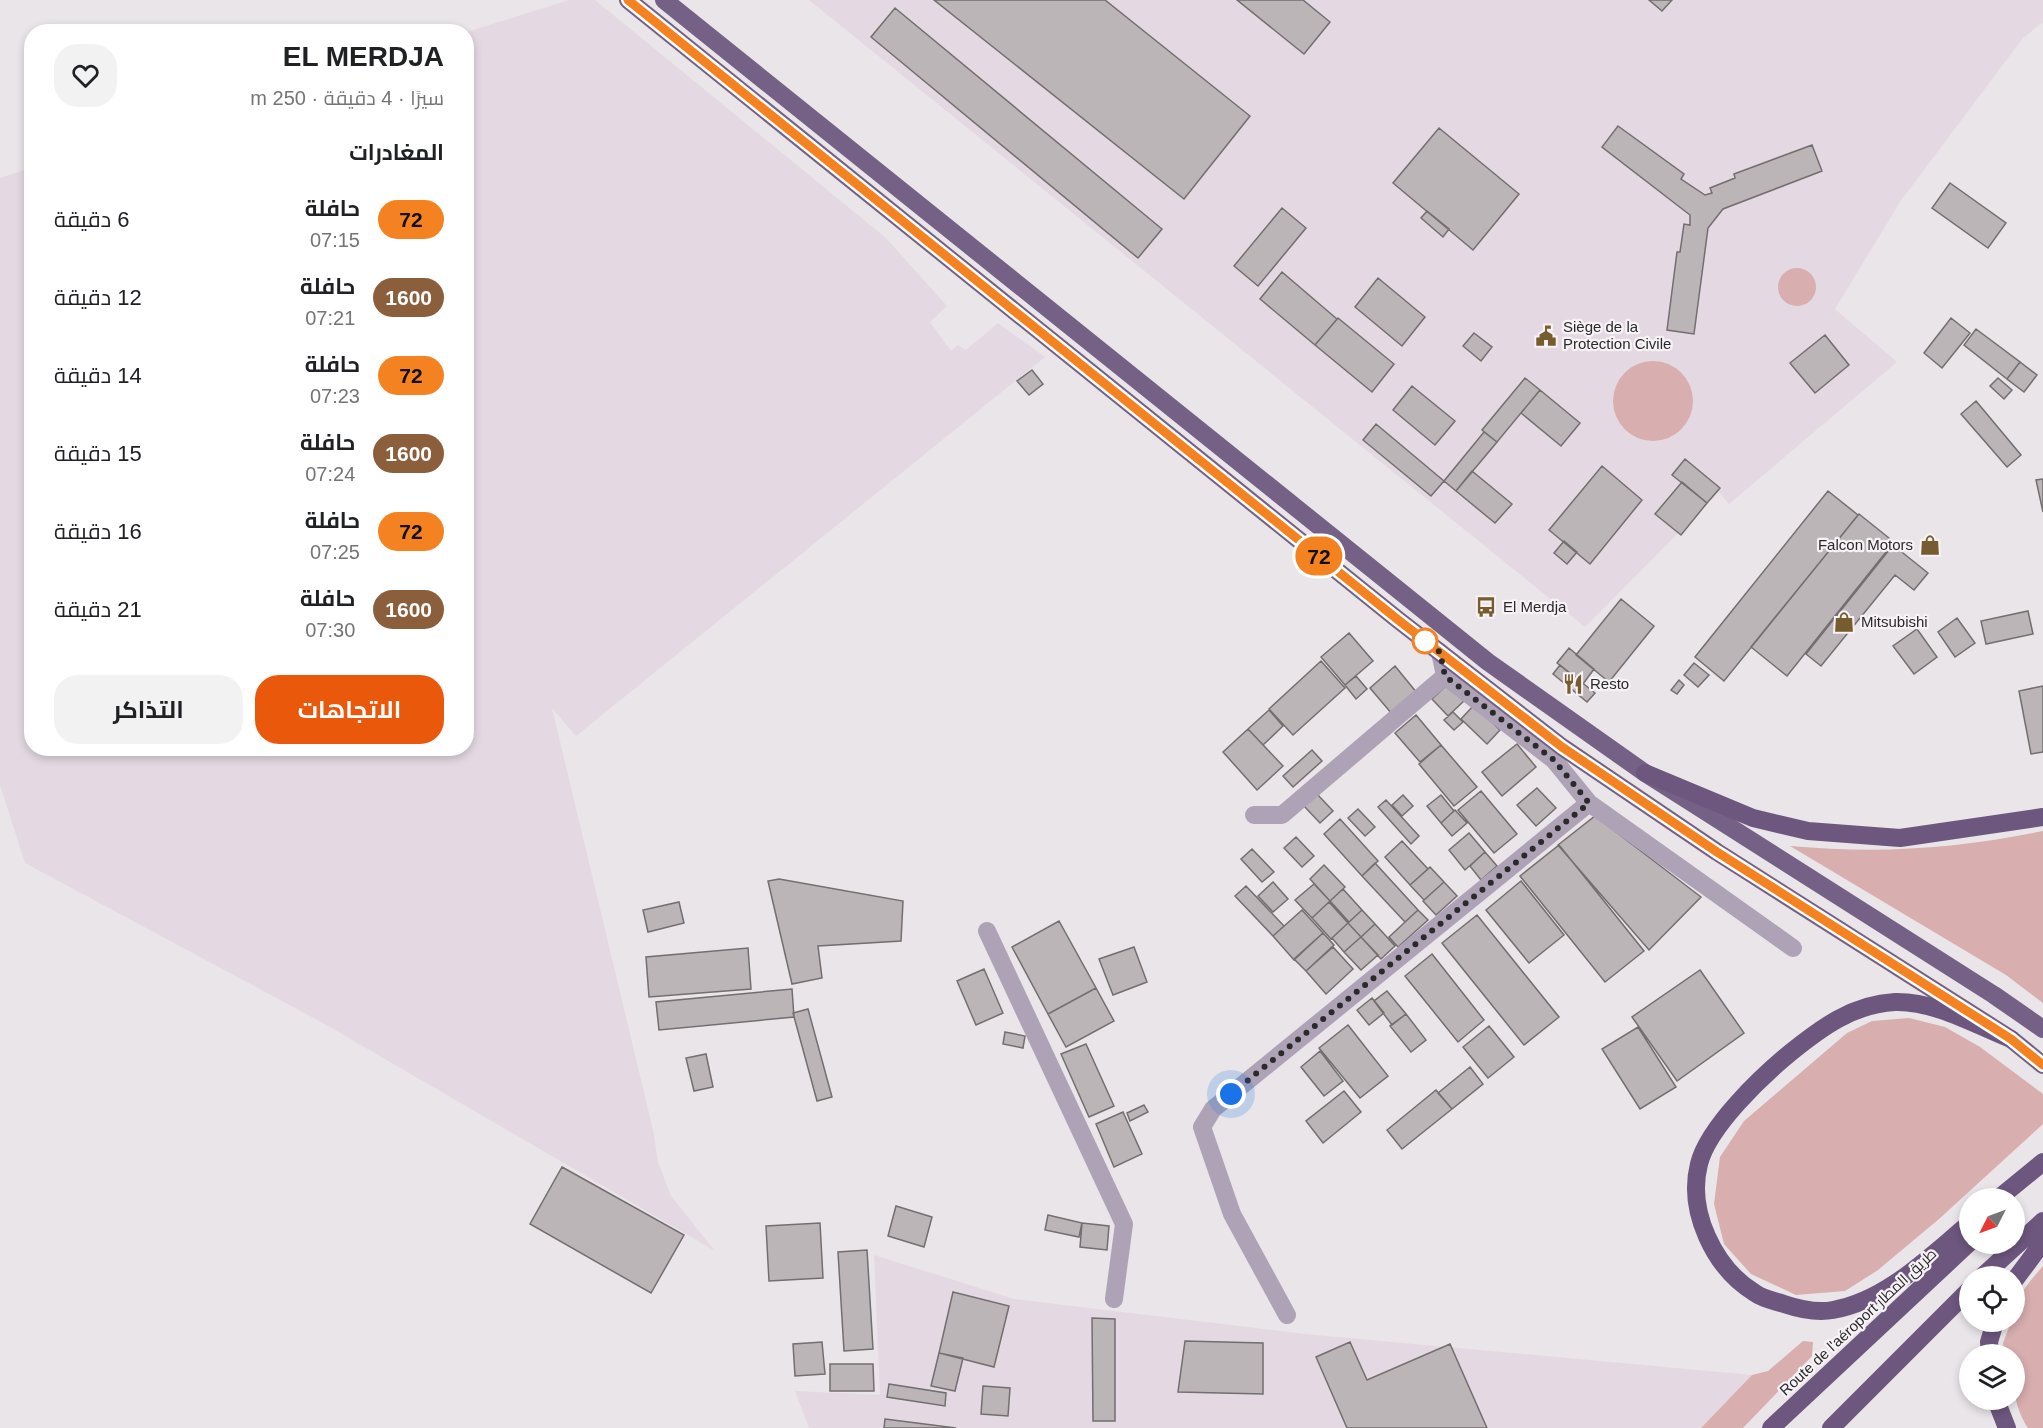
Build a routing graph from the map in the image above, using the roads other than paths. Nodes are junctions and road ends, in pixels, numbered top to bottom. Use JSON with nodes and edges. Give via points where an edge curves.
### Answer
{"nodes":[{"id":1,"x":628,"y":0,"type":"edge"},
{"id":2,"x":664,"y":0,"type":"edge"},
{"id":3,"x":1440,"y":652,"type":"junction"},
{"id":4,"x":1445,"y":676,"type":"junction"},
{"id":5,"x":1645,"y":773,"type":"junction"},
{"id":6,"x":1589,"y":803,"type":"junction"},
{"id":7,"x":1254,"y":815,"type":"dead end"},
{"id":8,"x":2043,"y":817,"type":"edge"},
{"id":9,"x":987,"y":931,"type":"dead end"},
{"id":10,"x":1793,"y":948,"type":"dead end"},
{"id":11,"x":2043,"y":1029,"type":"edge"},
{"id":12,"x":2011,"y":1039,"type":"junction"},
{"id":13,"x":2040,"y":1063,"type":"edge"},
{"id":14,"x":2043,"y":1162,"type":"edge"},
{"id":15,"x":2043,"y":1168,"type":"edge"},
{"id":16,"x":2011,"y":1188,"type":"edge"},
{"id":17,"x":2024,"y":1188,"type":"edge"},
{"id":18,"x":2043,"y":1221,"type":"edge"},
{"id":19,"x":1959,"y":1232,"type":"edge"},
{"id":20,"x":2043,"y":1242,"type":"edge"},
{"id":21,"x":1959,"y":1252,"type":"edge"},
{"id":22,"x":1994,"y":1266,"type":"edge"},
{"id":23,"x":2025,"y":1266,"type":"edge"},
{"id":24,"x":1113,"y":1299,"type":"dead end"},
{"id":25,"x":1959,"y":1300,"type":"edge"},
{"id":26,"x":1287,"y":1315,"type":"dead end"},
{"id":27,"x":2000,"y":1410,"type":"edge"},
{"id":28,"x":1771,"y":1428,"type":"edge"},
{"id":29,"x":1832,"y":1428,"type":"edge"},
{"id":30,"x":2007,"y":1428,"type":"edge"}],
"edges":[{"from":1,"to":3,"type":"highway"},
{"from":2,"to":5,"type":"highway","via":[[1480,655]]},
{"from":3,"to":4,"type":"street"},
{"from":3,"to":12,"type":"highway","via":[[1614,785]]},
{"from":4,"to":6,"type":"street","via":[[1554,760]]},
{"from":4,"to":7,"type":"street","via":[[1282,815]]},
{"from":5,"to":8,"type":"highway","via":[[1753,818],[1819,832],[1900,837]]},
{"from":5,"to":11,"type":"highway"},
{"from":6,"to":10,"type":"street"},
{"from":6,"to":26,"type":"street","via":[[1213,1109],[1202,1127],[1232,1214]]},
{"from":9,"to":24,"type":"street","via":[[1124,1224]]},
{"from":12,"to":13,"type":"highway"},
{"from":12,"to":19,"type":"highway","via":[[1916,1003],[1893,1002],[1842,1016],[1756,1082],[1731,1111],[1699,1162],[1696,1188],[1700,1215],[1705,1236],[1718,1256],[1734,1278],[1756,1294],[1800,1310],[1832,1311],[1880,1293]]},
{"from":14,"to":16,"type":"highway"},
{"from":15,"to":17,"type":"highway"},
{"from":18,"to":22,"type":"highway"},
{"from":20,"to":23,"type":"highway"},
{"from":21,"to":28,"type":"highway","name":"Route de l'aéroport طريق المطار"},
{"from":25,"to":29,"type":"highway"},
{"from":27,"to":30,"type":"highway"}]}
